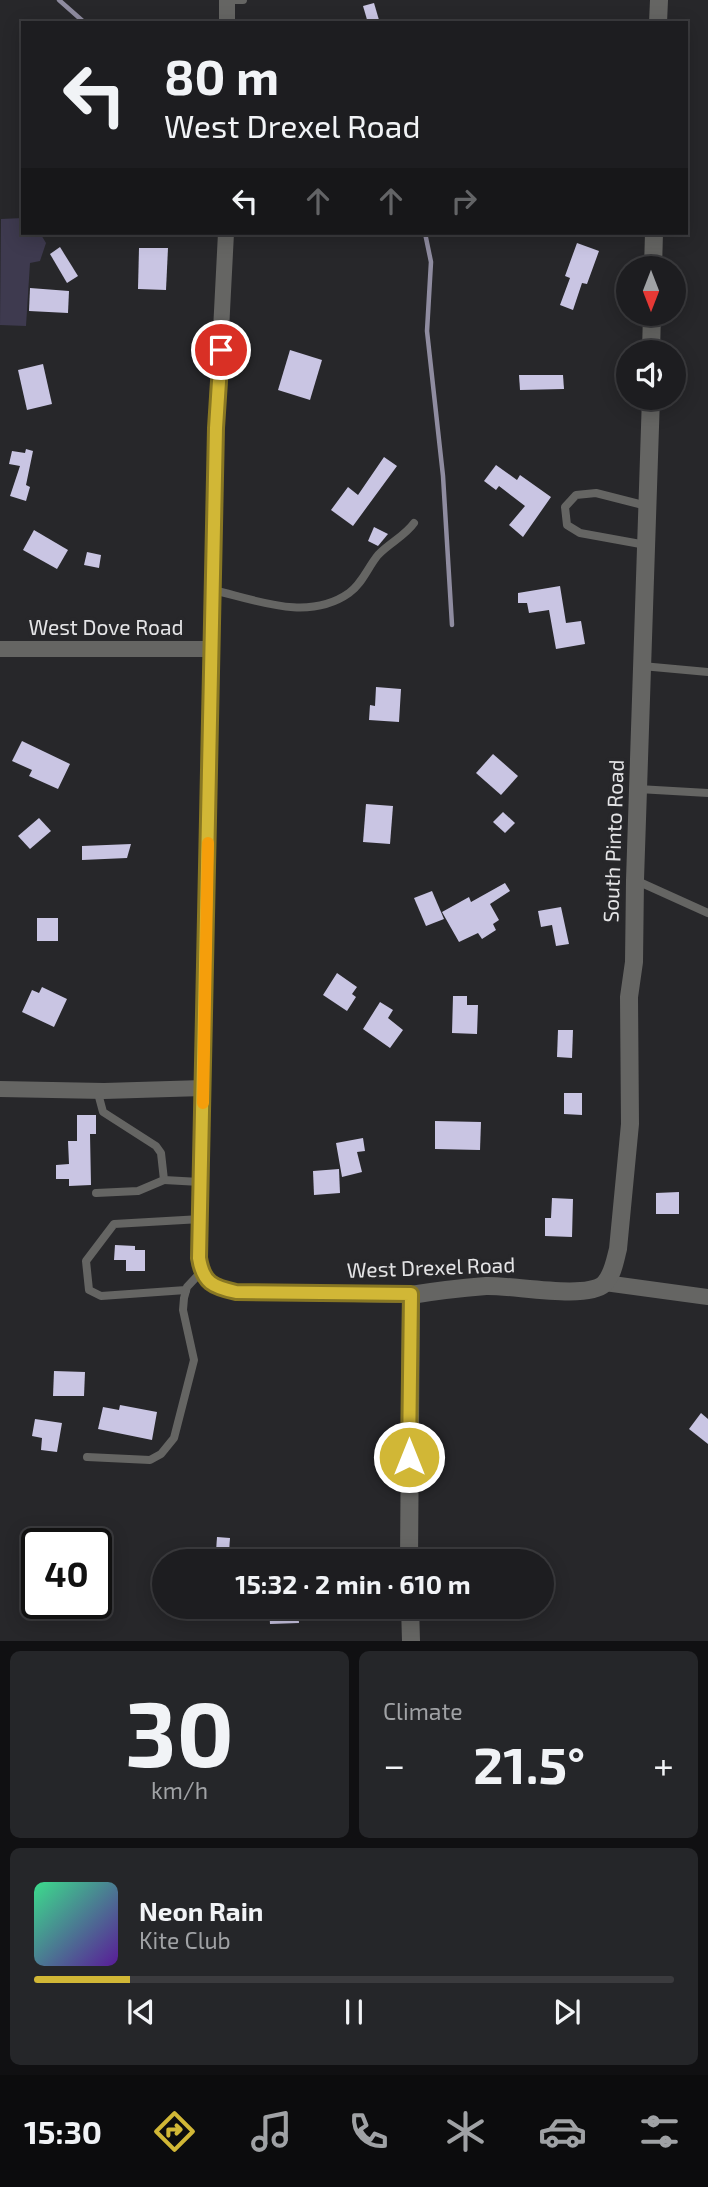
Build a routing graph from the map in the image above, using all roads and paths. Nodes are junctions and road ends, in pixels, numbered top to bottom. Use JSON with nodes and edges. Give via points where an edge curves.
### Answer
{"nodes":[{"id":1,"x":227,"y":0,"type":"edge"},
{"id":2,"x":243,"y":0,"type":"edge"},
{"id":3,"x":659,"y":0,"type":"edge"},
{"id":4,"x":227,"y":21,"type":"edge"},
{"id":5,"x":658,"y":21,"type":"edge"},
{"id":6,"x":226,"y":235,"type":"edge"},
{"id":7,"x":654,"y":235,"type":"edge"},
{"id":8,"x":653,"y":256,"type":"edge"},
{"id":9,"x":650,"y":410,"type":"edge"},
{"id":10,"x":648,"y":507,"type":"junction"},
{"id":11,"x":414,"y":523,"type":"dead end"},
{"id":12,"x":646,"y":545,"type":"junction"},
{"id":13,"x":213,"y":590,"type":"junction"},
{"id":14,"x":0,"y":649,"type":"edge"},
{"id":15,"x":212,"y":649,"type":"junction"},
{"id":16,"x":642,"y":666,"type":"junction"},
{"id":17,"x":708,"y":672,"type":"edge"},
{"id":18,"x":638,"y":789,"type":"junction"},
{"id":19,"x":708,"y":793,"type":"edge"},
{"id":20,"x":635,"y":880,"type":"junction"},
{"id":21,"x":708,"y":913,"type":"edge"},
{"id":22,"x":204,"y":1088,"type":"junction"},
{"id":23,"x":0,"y":1089,"type":"edge"},
{"id":24,"x":104,"y":1091,"type":"junction"},
{"id":25,"x":164,"y":1180,"type":"junction"},
{"id":26,"x":202,"y":1182,"type":"junction"},
{"id":27,"x":96,"y":1193,"type":"dead end"},
{"id":28,"x":201,"y":1219,"type":"junction"},
{"id":29,"x":201,"y":1272,"type":"junction"},
{"id":30,"x":605,"y":1283,"type":"junction"},
{"id":31,"x":186,"y":1290,"type":"junction"},
{"id":32,"x":411,"y":1294,"type":"junction"},
{"id":33,"x":708,"y":1297,"type":"edge"},
{"id":34,"x":87,"y":1457,"type":"dead end"},
{"id":35,"x":409,"y":1549,"type":"edge"},
{"id":36,"x":410,"y":1619,"type":"edge"},
{"id":37,"x":411,"y":1641,"type":"edge"}],
"edges":[{"from":1,"to":2,"type":"lane"},
{"from":1,"to":4,"type":"street"},
{"from":3,"to":5,"type":"street"},
{"from":6,"to":13,"type":"street"},
{"from":7,"to":8,"type":"street"},
{"from":9,"to":10,"type":"street","name":"South Pinto Road"},
{"from":10,"to":12,"type":"street","name":"South Pinto Road"},
{"from":10,"to":12,"type":"lane","via":[[596,493],[576,495],[565,507],[567,525],[580,533]]},
{"from":11,"to":13,"type":"lane","via":[[378,555],[349,593],[321,606],[285,607]]},
{"from":12,"to":16,"type":"street","name":"South Pinto Road"},
{"from":13,"to":15,"type":"street"},
{"from":14,"to":15,"type":"street","name":"West Dove Road"},
{"from":15,"to":22,"type":"street"},
{"from":16,"to":17,"type":"lane"},
{"from":16,"to":18,"type":"street","name":"South Pinto Road"},
{"from":18,"to":19,"type":"lane"},
{"from":18,"to":20,"type":"street","name":"South Pinto Road"},
{"from":20,"to":21,"type":"lane"},
{"from":20,"to":30,"type":"street","name":"South Pinto Road","via":[[629,997],[630,1124],[618,1249]]},
{"from":22,"to":24,"type":"street"},
{"from":22,"to":26,"type":"street"},
{"from":23,"to":24,"type":"street"},
{"from":24,"to":25,"type":"lane","via":[[99,1097],[103,1112],[161,1153]]},
{"from":25,"to":26,"type":"lane"},
{"from":25,"to":27,"type":"lane","via":[[138,1191]]},
{"from":26,"to":28,"type":"street"},
{"from":28,"to":29,"type":"street"},
{"from":28,"to":31,"type":"lane","via":[[114,1224],[86,1261],[89,1290],[101,1296]]},
{"from":29,"to":31,"type":"lane"},
{"from":29,"to":32,"type":"street","name":"West Drexel Road","via":[[218,1288],[236,1292]]},
{"from":30,"to":32,"type":"street","name":"West Drexel Road","via":[[578,1292],[488,1286]]},
{"from":30,"to":33,"type":"street","name":"West Drexel Road"},
{"from":31,"to":34,"type":"lane","via":[[183,1310],[194,1360],[174,1438],[150,1460]]},
{"from":32,"to":35,"type":"street"},
{"from":36,"to":37,"type":"street"}]}
